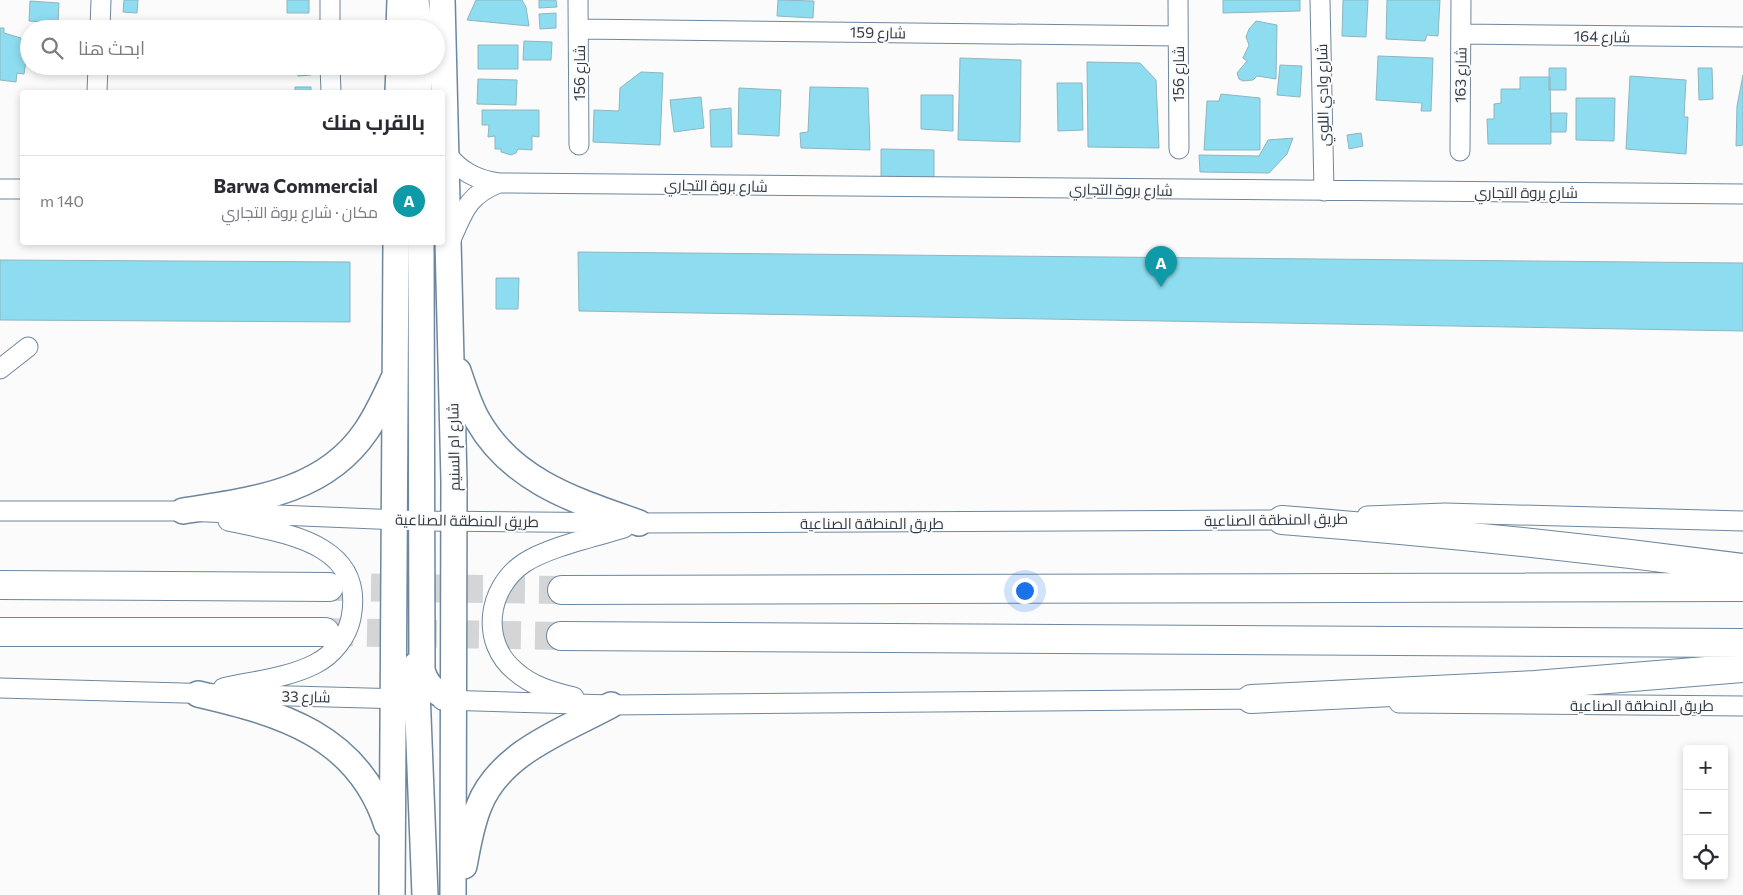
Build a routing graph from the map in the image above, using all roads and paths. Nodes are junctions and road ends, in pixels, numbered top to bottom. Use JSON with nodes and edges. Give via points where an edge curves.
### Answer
{"nodes":[{"id":1,"x":101,"y":0,"type":"edge"},
{"id":2,"x":330,"y":0,"type":"edge"},
{"id":3,"x":400,"y":0,"type":"edge"},
{"id":4,"x":416,"y":0,"type":"edge"},
{"id":5,"x":442,"y":0,"type":"edge"},
{"id":6,"x":578,"y":0,"type":"edge"},
{"id":7,"x":1178,"y":0,"type":"edge"},
{"id":8,"x":1320,"y":0,"type":"edge"},
{"id":9,"x":1461,"y":0,"type":"edge"},
{"id":10,"x":100,"y":20,"type":"edge"},
{"id":11,"x":330,"y":20,"type":"edge"},
{"id":12,"x":399,"y":20,"type":"edge"},
{"id":13,"x":417,"y":20,"type":"edge"},
{"id":14,"x":443,"y":20,"type":"edge"},
{"id":15,"x":578,"y":29,"type":"junction"},
{"id":16,"x":1461,"y":34,"type":"junction"},
{"id":17,"x":1178,"y":36,"type":"junction"},
{"id":18,"x":1743,"y":37,"type":"edge"},
{"id":19,"x":98,"y":75,"type":"edge"},
{"id":20,"x":330,"y":75,"type":"edge"},
{"id":21,"x":399,"y":75,"type":"edge"},
{"id":22,"x":419,"y":75,"type":"edge"},
{"id":23,"x":444,"y":75,"type":"edge"},
{"id":24,"x":97,"y":90,"type":"edge"},
{"id":25,"x":331,"y":90,"type":"edge"},
{"id":26,"x":398,"y":90,"type":"edge"},
{"id":27,"x":419,"y":90,"type":"edge"},
{"id":28,"x":444,"y":90,"type":"edge"},
{"id":29,"x":445,"y":115,"type":"edge"},
{"id":30,"x":579,"y":145,"type":"dead end"},
{"id":31,"x":1179,"y":149,"type":"dead end"},
{"id":32,"x":1460,"y":151,"type":"dead end"},
{"id":33,"x":446,"y":153,"type":"junction"},
{"id":34,"x":499,"y":183,"type":"junction"},
{"id":35,"x":0,"y":189,"type":"edge"},
{"id":36,"x":20,"y":189,"type":"edge"},
{"id":37,"x":1324,"y":191,"type":"junction"},
{"id":38,"x":1743,"y":194,"type":"edge"},
{"id":39,"x":450,"y":242,"type":"junction"},
{"id":40,"x":396,"y":245,"type":"edge"},
{"id":41,"x":421,"y":245,"type":"edge"},
{"id":42,"x":28,"y":347,"type":"dead end"},
{"id":43,"x":450,"y":351,"type":"junction"},
{"id":44,"x":0,"y":369,"type":"edge"},
{"id":45,"x":396,"y":374,"type":"junction"},
{"id":46,"x":183,"y":510,"type":"junction"},
{"id":47,"x":0,"y":511,"type":"edge"},
{"id":48,"x":394,"y":519,"type":"junction"},
{"id":49,"x":424,"y":520,"type":"junction"},
{"id":50,"x":1282,"y":520,"type":"junction"},
{"id":51,"x":454,"y":521,"type":"junction"},
{"id":52,"x":1743,"y":521,"type":"edge"},
{"id":53,"x":639,"y":523,"type":"junction"},
{"id":54,"x":1743,"y":568,"type":"edge"},
{"id":55,"x":0,"y":585,"type":"edge"},
{"id":56,"x":329,"y":587,"type":"tunnel mouth"},
{"id":57,"x":1743,"y":587,"type":"edge"},
{"id":58,"x":562,"y":590,"type":"tunnel mouth"},
{"id":59,"x":0,"y":632,"type":"edge"},
{"id":60,"x":325,"y":632,"type":"tunnel mouth"},
{"id":61,"x":561,"y":636,"type":"tunnel mouth"},
{"id":62,"x":1743,"y":643,"type":"edge"},
{"id":63,"x":1743,"y":668,"type":"edge"},
{"id":64,"x":0,"y":688,"type":"edge"},
{"id":65,"x":198,"y":694,"type":"junction"},
{"id":66,"x":392,"y":699,"type":"junction"},
{"id":67,"x":1251,"y":699,"type":"junction"},
{"id":68,"x":418,"y":700,"type":"junction"},
{"id":69,"x":452,"y":700,"type":"junction"},
{"id":70,"x":612,"y":705,"type":"junction"},
{"id":71,"x":1743,"y":706,"type":"edge"},
{"id":72,"x":391,"y":842,"type":"junction"},
{"id":73,"x":392,"y":895,"type":"edge"},
{"id":74,"x":425,"y":895,"type":"edge"},
{"id":75,"x":453,"y":895,"type":"edge"},
{"id":76,"x":458,"y":895,"type":"edge"}],
"edges":[{"from":1,"to":10,"type":"street"},
{"from":2,"to":11,"type":"street"},
{"from":3,"to":12,"type":"main road"},
{"from":4,"to":13,"type":"main road"},
{"from":5,"to":14,"type":"main road","name":"شارع ام السنيم"},
{"from":6,"to":15,"type":"street","name":"شارع 156"},
{"from":7,"to":17,"type":"street","name":"شارع 156"},
{"from":8,"to":37,"type":"street","name":"شارع وادي اللوي"},
{"from":9,"to":16,"type":"street","name":"شارع 163"},
{"from":15,"to":17,"type":"street","name":"شارع 159"},
{"from":15,"to":30,"type":"street","name":"شارع 156"},
{"from":16,"to":18,"type":"street","name":"شارع 164"},
{"from":16,"to":32,"type":"street","name":"شارع 163"},
{"from":17,"to":31,"type":"street","name":"شارع 156"},
{"from":19,"to":24,"type":"street"},
{"from":20,"to":25,"type":"street"},
{"from":21,"to":26,"type":"main road"},
{"from":22,"to":27,"type":"main road"},
{"from":23,"to":28,"type":"main road","name":"شارع ام السنيم"},
{"from":29,"to":33,"type":"main road","name":"شارع ام السنيم"},
{"from":33,"to":34,"type":"street","name":"شارع بروة التجاري","via":[[469,174]]},
{"from":33,"to":39,"type":"main road","name":"شارع ام السنيم"},
{"from":34,"to":37,"type":"street","name":"شارع بروة التجاري"},
{"from":34,"to":39,"type":"street","name":"شارع بروة التجاري","via":[[473,197]]},
{"from":35,"to":36,"type":"street"},
{"from":37,"to":38,"type":"street","name":"شارع بروة التجاري"},
{"from":39,"to":43,"type":"main road","name":"شارع ام السنيم"},
{"from":40,"to":45,"type":"main road"},
{"from":41,"to":49,"type":"main road"},
{"from":42,"to":44,"type":"street"},
{"from":43,"to":51,"type":"main road","name":"شارع ام السنيم"},
{"from":43,"to":53,"type":"main road","via":[[477,420],[490,441],[509,461],[548,489]]},
{"from":45,"to":46,"type":"main road","via":[[367,430],[340,461],[324,473],[278,493]]},
{"from":45,"to":48,"type":"main road"},
{"from":46,"to":47,"type":"street","name":"طريق المنطقة الصناعية"},
{"from":46,"to":48,"type":"street","name":"طريق المنطقة الصناعية"},
{"from":46,"to":65,"type":"street","via":[[319,545],[341,565],[353,600],[346,635],[334,651],[316,664]]},
{"from":48,"to":49,"type":"street","name":"طريق المنطقة الصناعية"},
{"from":48,"to":66,"type":"main road"},
{"from":48,"to":68,"type":"main road","via":[[409,526],[415,539]]},
{"from":49,"to":51,"type":"street","name":"طريق المنطقة الصناعية"},
{"from":49,"to":69,"type":"main road","via":[[422,670],[431,688]]},
{"from":50,"to":52,"type":"street","name":"طريق المنطقة الصناعية","via":[[1445,513]]},
{"from":50,"to":53,"type":"street","name":"طريق المنطقة الصناعية"},
{"from":50,"to":54,"type":"highway","via":[[1438,532]]},
{"from":51,"to":53,"type":"street","name":"طريق المنطقة الصناعية"},
{"from":51,"to":69,"type":"main road","name":"شارع ام السنيم"},
{"from":53,"to":70,"type":"street","via":[[525,563],[501,586],[493,606],[494,638],[513,670],[543,689]]},
{"from":55,"to":56,"type":"highway"},
{"from":57,"to":58,"type":"highway"},
{"from":59,"to":60,"type":"highway"},
{"from":61,"to":62,"type":"highway"},
{"from":63,"to":67,"type":"highway","via":[[1535,686]]},
{"from":64,"to":65,"type":"street","name":"شارع 33"},
{"from":65,"to":66,"type":"street","name":"شارع 33"},
{"from":65,"to":72,"type":"main road","via":[[279,716],[305,728],[344,754],[378,801]]},
{"from":66,"to":68,"type":"street","name":"شارع 33"},
{"from":66,"to":72,"type":"main road"},
{"from":67,"to":70,"type":"street","name":"طريق المنطقة الصناعية"},
{"from":67,"to":71,"type":"street","name":"طريق المنطقة الصناعية"},
{"from":68,"to":69,"type":"street","name":"شارع 33"},
{"from":68,"to":74,"type":"main road"},
{"from":69,"to":70,"type":"street","name":"شارع 33"},
{"from":69,"to":75,"type":"main road","name":"شارع ام السنيم"},
{"from":70,"to":76,"type":"main road","via":[[531,748],[506,767],[491,784],[479,804],[471,830]]},
{"from":72,"to":73,"type":"main road"}]}
